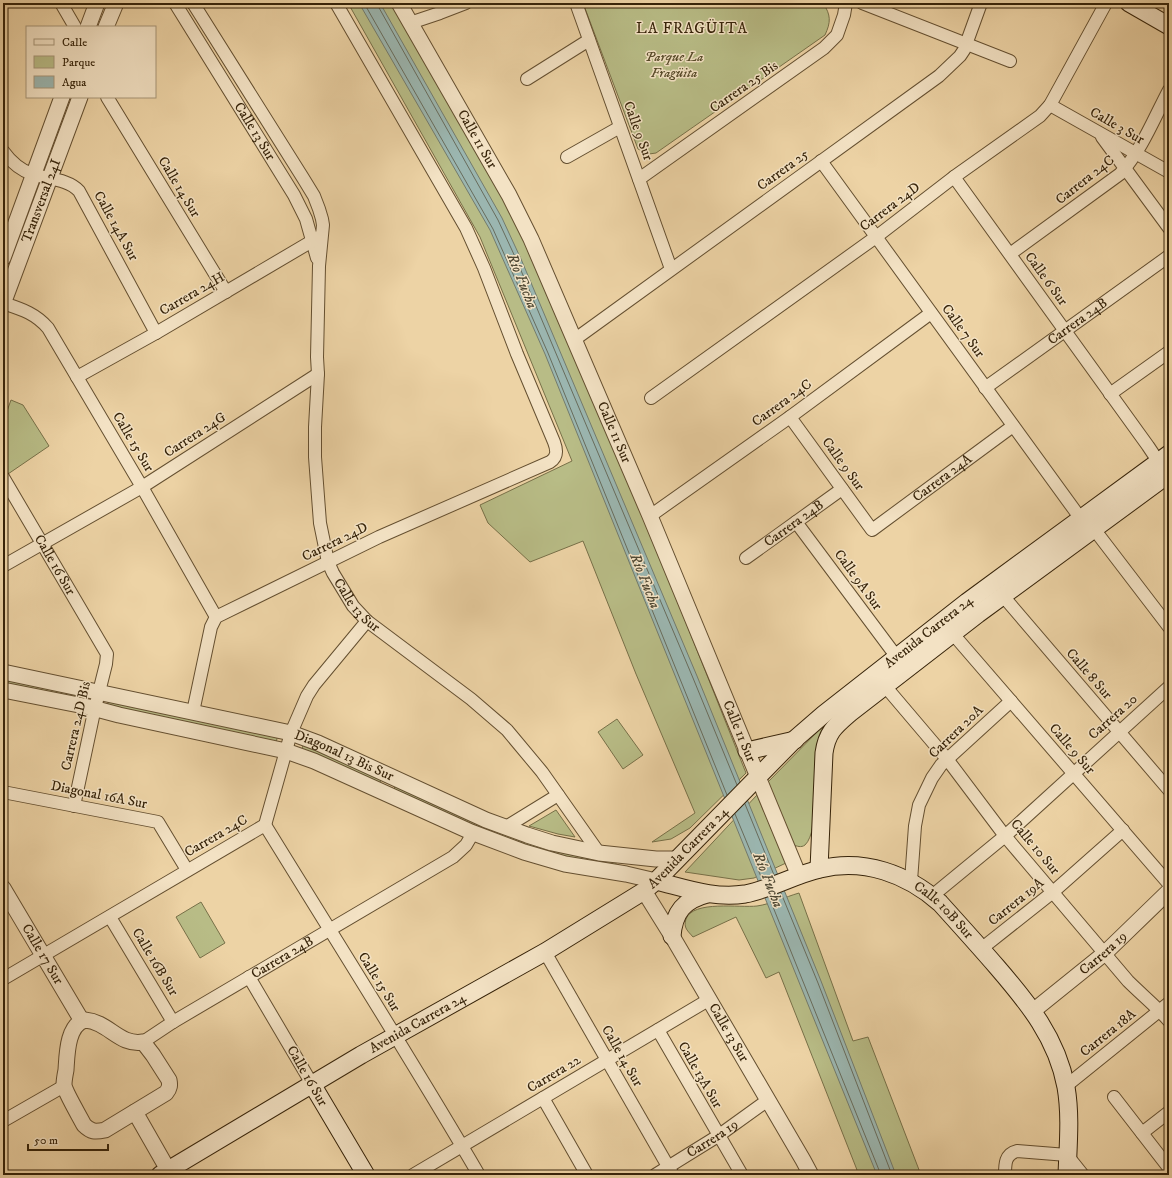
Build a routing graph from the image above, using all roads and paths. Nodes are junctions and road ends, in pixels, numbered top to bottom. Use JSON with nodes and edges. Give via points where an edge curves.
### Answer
{"nodes":[{"id":1,"x":61,"y":3,"type":"edge"},
{"id":2,"x":97,"y":3,"type":"edge"},
{"id":3,"x":116,"y":3,"type":"edge"},
{"id":4,"x":175,"y":3,"type":"edge"},
{"id":5,"x":193,"y":3,"type":"edge"},
{"id":6,"x":336,"y":3,"type":"edge"},
{"id":7,"x":399,"y":3,"type":"edge"},
{"id":8,"x":466,"y":3,"type":"edge"},
{"id":9,"x":576,"y":3,"type":"edge"},
{"id":10,"x":846,"y":3,"type":"edge"},
{"id":11,"x":862,"y":3,"type":"edge"},
{"id":12,"x":981,"y":3,"type":"edge"},
{"id":13,"x":1106,"y":3,"type":"edge"},
{"id":14,"x":1130,"y":3,"type":"edge"},
{"id":15,"x":410,"y":23,"type":"junction"},
{"id":16,"x":74,"y":26,"type":"edge"},
{"id":17,"x":88,"y":26,"type":"edge"},
{"id":18,"x":106,"y":26,"type":"edge"},
{"id":19,"x":1169,"y":26,"type":"edge"},
{"id":20,"x":589,"y":40,"type":"junction"},
{"id":21,"x":967,"y":44,"type":"junction"},
{"id":22,"x":1010,"y":61,"type":"dead end"},
{"id":23,"x":527,"y":79,"type":"dead end"},
{"id":24,"x":1169,"y":90,"type":"edge"},
{"id":25,"x":62,"y":98,"type":"edge"},
{"id":26,"x":80,"y":98,"type":"edge"},
{"id":27,"x":108,"y":98,"type":"edge"},
{"id":28,"x":1050,"y":105,"type":"junction"},
{"id":29,"x":620,"y":127,"type":"junction"},
{"id":30,"x":1099,"y":133,"type":"junction"},
{"id":31,"x":3,"y":151,"type":"edge"},
{"id":32,"x":1136,"y":154,"type":"junction"},
{"id":33,"x":568,"y":157,"type":"dead end"},
{"id":34,"x":821,"y":161,"type":"junction"},
{"id":35,"x":1125,"y":168,"type":"junction"},
{"id":36,"x":1169,"y":172,"type":"edge"},
{"id":37,"x":34,"y":175,"type":"junction"},
{"id":38,"x":954,"y":177,"type":"junction"},
{"id":39,"x":50,"y":178,"type":"junction"},
{"id":40,"x":639,"y":179,"type":"junction"},
{"id":41,"x":1169,"y":228,"type":"edge"},
{"id":42,"x":876,"y":237,"type":"junction"},
{"id":43,"x":317,"y":238,"type":"junction"},
{"id":44,"x":1010,"y":254,"type":"junction"},
{"id":45,"x":1169,"y":256,"type":"edge"},
{"id":46,"x":3,"y":258,"type":"edge"},
{"id":47,"x":671,"y":269,"type":"junction"},
{"id":48,"x":226,"y":292,"type":"junction"},
{"id":49,"x":3,"y":303,"type":"edge"},
{"id":50,"x":931,"y":313,"type":"junction"},
{"id":51,"x":1065,"y":330,"type":"junction"},
{"id":52,"x":156,"y":333,"type":"junction"},
{"id":53,"x":574,"y":340,"type":"junction"},
{"id":54,"x":1169,"y":352,"type":"edge"},
{"id":55,"x":318,"y":374,"type":"junction"},
{"id":56,"x":77,"y":377,"type":"junction"},
{"id":57,"x":985,"y":388,"type":"junction"},
{"id":58,"x":1110,"y":394,"type":"junction"},
{"id":59,"x":651,"y":398,"type":"dead end"},
{"id":60,"x":790,"y":417,"type":"junction"},
{"id":61,"x":1013,"y":426,"type":"junction"},
{"id":62,"x":1167,"y":469,"type":"edge"},
{"id":63,"x":3,"y":477,"type":"edge"},
{"id":64,"x":142,"y":487,"type":"junction"},
{"id":65,"x":842,"y":489,"type":"junction"},
{"id":66,"x":650,"y":516,"type":"junction"},
{"id":67,"x":1081,"y":519,"type":"junction"},
{"id":68,"x":796,"y":522,"type":"junction"},
{"id":69,"x":1094,"y":529,"type":"junction"},
{"id":70,"x":872,"y":530,"type":"joint"},
{"id":71,"x":42,"y":544,"type":"junction"},
{"id":72,"x":746,"y":558,"type":"dead end"},
{"id":73,"x":328,"y":562,"type":"junction"},
{"id":74,"x":3,"y":566,"type":"edge"},
{"id":75,"x":1003,"y":596,"type":"junction"},
{"id":76,"x":216,"y":618,"type":"junction"},
{"id":77,"x":367,"y":621,"type":"junction"},
{"id":78,"x":1169,"y":627,"type":"edge"},
{"id":79,"x":953,"y":634,"type":"junction"},
{"id":80,"x":107,"y":654,"type":"joint"},
{"id":81,"x":896,"y":656,"type":"junction"},
{"id":82,"x":3,"y":672,"type":"edge"},
{"id":83,"x":885,"y":686,"type":"junction"},
{"id":84,"x":1169,"y":687,"type":"edge"},
{"id":85,"x":3,"y":690,"type":"edge"},
{"id":86,"x":99,"y":692,"type":"junction"},
{"id":87,"x":1011,"y":701,"type":"junction"},
{"id":88,"x":94,"y":708,"type":"junction"},
{"id":89,"x":193,"y":712,"type":"junction"},
{"id":90,"x":832,"y":729,"type":"junction"},
{"id":91,"x":1119,"y":732,"type":"junction"},
{"id":92,"x":291,"y":733,"type":"junction"},
{"id":93,"x":794,"y":740,"type":"junction"},
{"id":94,"x":286,"y":751,"type":"junction"},
{"id":95,"x":747,"y":751,"type":"junction"},
{"id":96,"x":947,"y":759,"type":"junction"},
{"id":97,"x":1074,"y":773,"type":"junction"},
{"id":98,"x":390,"y":776,"type":"junction"},
{"id":99,"x":753,"y":781,"type":"junction"},
{"id":100,"x":1169,"y":790,"type":"edge"},
{"id":101,"x":3,"y":792,"type":"edge"},
{"id":102,"x":383,"y":792,"type":"junction"},
{"id":103,"x":558,"y":795,"type":"junction"},
{"id":104,"x":74,"y":806,"type":"junction"},
{"id":105,"x":265,"y":825,"type":"junction"},
{"id":106,"x":506,"y":827,"type":"junction"},
{"id":107,"x":1122,"y":830,"type":"junction"},
{"id":108,"x":473,"y":833,"type":"junction"},
{"id":109,"x":1004,"y":836,"type":"junction"},
{"id":110,"x":599,"y":853,"type":"junction"},
{"id":111,"x":678,"y":859,"type":"junction"},
{"id":112,"x":819,"y":869,"type":"junction"},
{"id":113,"x":187,"y":870,"type":"junction"},
{"id":114,"x":799,"y":876,"type":"junction"},
{"id":115,"x":911,"y":882,"type":"junction"},
{"id":116,"x":1169,"y":884,"type":"edge"},
{"id":117,"x":650,"y":886,"type":"junction"},
{"id":118,"x":3,"y":888,"type":"edge"},
{"id":119,"x":1169,"y":891,"type":"edge"},
{"id":120,"x":1052,"y":892,"type":"junction"},
{"id":121,"x":707,"y":894,"type":"junction"},
{"id":122,"x":932,"y":896,"type":"junction"},
{"id":123,"x":110,"y":917,"type":"junction"},
{"id":124,"x":329,"y":930,"type":"junction"},
{"id":125,"x":672,"y":936,"type":"junction"},
{"id":126,"x":981,"y":949,"type":"junction"},
{"id":127,"x":545,"y":952,"type":"junction"},
{"id":128,"x":1105,"y":953,"type":"junction"},
{"id":129,"x":43,"y":956,"type":"junction"},
{"id":130,"x":249,"y":977,"type":"junction"},
{"id":131,"x":3,"y":979,"type":"edge"},
{"id":132,"x":710,"y":999,"type":"junction"},
{"id":133,"x":1165,"y":1007,"type":"edge"},
{"id":134,"x":1033,"y":1011,"type":"junction"},
{"id":135,"x":82,"y":1021,"type":"junction"},
{"id":136,"x":1169,"y":1021,"type":"edge"},
{"id":137,"x":173,"y":1022,"type":"junction"},
{"id":138,"x":658,"y":1030,"type":"junction"},
{"id":139,"x":395,"y":1036,"type":"junction"},
{"id":140,"x":143,"y":1042,"type":"junction"},
{"id":141,"x":607,"y":1060,"type":"junction"},
{"id":142,"x":312,"y":1084,"type":"junction"},
{"id":143,"x":64,"y":1086,"type":"junction"},
{"id":144,"x":1066,"y":1086,"type":"junction"},
{"id":145,"x":1114,"y":1097,"type":"dead end"},
{"id":146,"x":543,"y":1098,"type":"junction"},
{"id":147,"x":768,"y":1100,"type":"junction"},
{"id":148,"x":135,"y":1112,"type":"junction"},
{"id":149,"x":1169,"y":1112,"type":"edge"},
{"id":150,"x":3,"y":1121,"type":"edge"},
{"id":151,"x":1142,"y":1133,"type":"junction"},
{"id":152,"x":718,"y":1136,"type":"junction"},
{"id":153,"x":462,"y":1146,"type":"junction"},
{"id":154,"x":1068,"y":1155,"type":"junction"},
{"id":155,"x":1169,"y":1168,"type":"edge"},
{"id":156,"x":671,"y":1171,"type":"edge"},
{"id":157,"x":167,"y":1173,"type":"edge"},
{"id":158,"x":366,"y":1175,"type":"edge"},
{"id":159,"x":413,"y":1175,"type":"edge"},
{"id":160,"x":479,"y":1175,"type":"edge"},
{"id":161,"x":587,"y":1175,"type":"edge"},
{"id":162,"x":655,"y":1175,"type":"edge"},
{"id":163,"x":742,"y":1175,"type":"edge"},
{"id":164,"x":810,"y":1175,"type":"edge"},
{"id":165,"x":1005,"y":1175,"type":"edge"},
{"id":166,"x":1067,"y":1175,"type":"edge"},
{"id":167,"x":1083,"y":1175,"type":"edge"}],
"edges":[{"from":1,"to":16,"type":"street"},
{"from":2,"to":17,"type":"street"},
{"from":3,"to":18,"type":"street"},
{"from":4,"to":43,"type":"street","name":"Calle 13 Sur","via":[[294,195]]},
{"from":5,"to":43,"type":"street","name":"Calle 13 Sur","via":[[314,196],[322,219]]},
{"from":6,"to":73,"type":"street","name":"Carrera 24D","via":[[466,228],[554,442],[556,456],[550,462]]},
{"from":7,"to":15,"type":"street","name":"Calle 11 Sur"},
{"from":8,"to":15,"type":"street"},
{"from":9,"to":20,"type":"street","name":"Calle 9 Sur"},
{"from":10,"to":40,"type":"street","name":"Carrera 25 Bis","via":[[837,35],[824,48]]},
{"from":11,"to":21,"type":"street"},
{"from":12,"to":21,"type":"street","name":"Carrera 25"},
{"from":13,"to":28,"type":"street","name":"Carrera 24D"},
{"from":14,"to":19,"type":"main road"},
{"from":15,"to":53,"type":"street","name":"Calle 11 Sur","via":[[521,217]]},
{"from":20,"to":23,"type":"street"},
{"from":20,"to":29,"type":"street","name":"Calle 9 Sur"},
{"from":21,"to":22,"type":"street"},
{"from":21,"to":34,"type":"street","name":"Carrera 25","via":[[960,56],[939,76]]},
{"from":24,"to":32,"type":"street","name":"Carrera 24C"},
{"from":25,"to":37,"type":"street","name":"Transversal 24I"},
{"from":26,"to":39,"type":"street","name":"Transversal 24I"},
{"from":27,"to":48,"type":"street","name":"Calle 14 Sur"},
{"from":28,"to":30,"type":"street","name":"Calle 3 Sur"},
{"from":28,"to":38,"type":"street","name":"Carrera 24D","via":[[1040,116]]},
{"from":29,"to":33,"type":"street"},
{"from":29,"to":40,"type":"street","name":"Calle 9 Sur"},
{"from":30,"to":32,"type":"street","name":"Calle 3 Sur"},
{"from":30,"to":35,"type":"street"},
{"from":31,"to":37,"type":"street","name":"Calle 14A Sur","via":[[11,162]]},
{"from":32,"to":35,"type":"street","name":"Carrera 24C"},
{"from":32,"to":36,"type":"street","name":"Calle 3 Sur"},
{"from":34,"to":42,"type":"street","name":"Calle 7 Sur"},
{"from":34,"to":47,"type":"street","name":"Carrera 25"},
{"from":35,"to":41,"type":"street"},
{"from":35,"to":44,"type":"street","name":"Carrera 24C"},
{"from":37,"to":39,"type":"street","name":"Calle 14A Sur"},
{"from":37,"to":46,"type":"street","name":"Transversal 24I"},
{"from":38,"to":42,"type":"street","name":"Carrera 24D"},
{"from":38,"to":44,"type":"street","name":"Calle 6 Sur"},
{"from":39,"to":49,"type":"street","name":"Transversal 24I"},
{"from":39,"to":52,"type":"street","name":"Calle 14A Sur","via":[[72,186],[82,195]]},
{"from":40,"to":47,"type":"street","name":"Calle 9 Sur"},
{"from":42,"to":50,"type":"street","name":"Calle 7 Sur"},
{"from":42,"to":59,"type":"street","name":"Carrera 24D"},
{"from":43,"to":48,"type":"street","name":"Carrera 24H"},
{"from":43,"to":55,"type":"street","name":"Calle 13 Sur","via":[[320,292]]},
{"from":44,"to":51,"type":"street","name":"Calle 6 Sur"},
{"from":45,"to":51,"type":"street","name":"Carrera 24B"},
{"from":47,"to":53,"type":"street","name":"Carrera 25"},
{"from":48,"to":52,"type":"street","name":"Carrera 24H"},
{"from":49,"to":56,"type":"street","name":"Calle 15 Sur","via":[[24,310],[48,328]]},
{"from":50,"to":57,"type":"street","name":"Calle 7 Sur"},
{"from":50,"to":60,"type":"street","name":"Carrera 24C"},
{"from":51,"to":57,"type":"street","name":"Carrera 24B"},
{"from":51,"to":58,"type":"street","name":"Calle 6 Sur"},
{"from":52,"to":56,"type":"street","name":"Carrera 24H"},
{"from":53,"to":66,"type":"street","name":"Calle 11 Sur"},
{"from":54,"to":58,"type":"street"},
{"from":55,"to":64,"type":"street","name":"Carrera 24G"},
{"from":55,"to":73,"type":"street","name":"Calle 13 Sur","via":[[315,458],[320,523]]},
{"from":56,"to":64,"type":"street","name":"Calle 15 Sur"},
{"from":57,"to":61,"type":"street","name":"Calle 7 Sur"},
{"from":58,"to":62,"type":"street","name":"Calle 6 Sur"},
{"from":60,"to":65,"type":"street","name":"Calle 9 Sur"},
{"from":60,"to":66,"type":"street","name":"Carrera 24C"},
{"from":61,"to":67,"type":"street","name":"Calle 7 Sur"},
{"from":61,"to":70,"type":"street","name":"Carrera 24A"},
{"from":62,"to":67,"type":"main road","name":"Avenida Carrera 24"},
{"from":62,"to":69,"type":"main road","name":"Avenida Carrera 24"},
{"from":63,"to":71,"type":"street","name":"Calle 16 Sur"},
{"from":64,"to":71,"type":"street","name":"Carrera 24G"},
{"from":64,"to":76,"type":"street","name":"Calle 15 Sur"},
{"from":65,"to":68,"type":"street","name":"Carrera 24B"},
{"from":65,"to":70,"type":"street","name":"Calle 9 Sur"},
{"from":66,"to":95,"type":"street","name":"Calle 11 Sur"},
{"from":67,"to":81,"type":"main road","name":"Avenida Carrera 24"},
{"from":68,"to":72,"type":"street","name":"Carrera 24B"},
{"from":68,"to":81,"type":"street","name":"Calle 9A Sur"},
{"from":69,"to":75,"type":"main road","name":"Avenida Carrera 24"},
{"from":69,"to":78,"type":"street"},
{"from":71,"to":74,"type":"street","name":"Carrera 24G"},
{"from":71,"to":80,"type":"street","name":"Calle 16 Sur"},
{"from":73,"to":76,"type":"street","name":"Carrera 24D"},
{"from":73,"to":77,"type":"street","name":"Calle 13 Sur","via":[[353,606]]},
{"from":75,"to":79,"type":"main road","name":"Avenida Carrera 24"},
{"from":75,"to":91,"type":"street","name":"Calle 8 Sur"},
{"from":76,"to":89,"type":"street","via":[[211,627]]},
{"from":77,"to":92,"type":"street","name":"Carrera 24C","via":[[306,696]]},
{"from":77,"to":103,"type":"street","name":"Calle 13 Sur","via":[[494,718],[522,746]]},
{"from":79,"to":83,"type":"main road","name":"Avenida Carrera 24"},
{"from":79,"to":87,"type":"street","name":"Calle 9 Sur"},
{"from":80,"to":86,"type":"street","name":"Carrera 24D Bis"},
{"from":81,"to":93,"type":"main road","name":"Avenida Carrera 24"},
{"from":82,"to":86,"type":"street","name":"Diagonal 13 Bis Sur"},
{"from":83,"to":90,"type":"main road","name":"Avenida Carrera 24"},
{"from":83,"to":96,"type":"street","name":"Calle 10 Sur"},
{"from":84,"to":91,"type":"street","name":"Carrera 20"},
{"from":85,"to":88,"type":"street","name":"Diagonal 13 Bis Sur"},
{"from":86,"to":88,"type":"street","name":"Carrera 24D Bis"},
{"from":86,"to":89,"type":"street","name":"Diagonal 13 Bis Sur"},
{"from":87,"to":96,"type":"street","name":"Carrera 20A"},
{"from":87,"to":97,"type":"street","name":"Calle 9 Sur"},
{"from":88,"to":94,"type":"street","name":"Diagonal 13 Bis Sur"},
{"from":88,"to":104,"type":"street","name":"Carrera 24D Bis"},
{"from":89,"to":92,"type":"street","name":"Diagonal 13 Bis Sur"},
{"from":90,"to":93,"type":"main road"},
{"from":90,"to":112,"type":"main road","name":"Avenida Carrera 24","via":[[824,753]]},
{"from":91,"to":97,"type":"street","name":"Carrera 20"},
{"from":91,"to":100,"type":"street","name":"Calle 8 Sur"},
{"from":92,"to":94,"type":"street","name":"Carrera 24C"},
{"from":92,"to":98,"type":"street","name":"Diagonal 13 Bis Sur"},
{"from":93,"to":95,"type":"main road"},
{"from":93,"to":99,"type":"main road","name":"Avenida Carrera 24"},
{"from":94,"to":102,"type":"street","name":"Diagonal 13 Bis Sur"},
{"from":94,"to":105,"type":"street","name":"Carrera 24C"},
{"from":95,"to":99,"type":"street","name":"Calle 11 Sur"},
{"from":96,"to":109,"type":"street","name":"Calle 10 Sur"},
{"from":96,"to":115,"type":"street","name":"Carrera 20A","via":[[932,778],[919,805]]},
{"from":97,"to":107,"type":"street","name":"Calle 9 Sur"},
{"from":97,"to":109,"type":"street","name":"Carrera 20"},
{"from":98,"to":102,"type":"street"},
{"from":98,"to":106,"type":"street","name":"Diagonal 13 Bis Sur"},
{"from":99,"to":111,"type":"main road","name":"Avenida Carrera 24"},
{"from":99,"to":114,"type":"street","name":"Calle 11 Sur"},
{"from":101,"to":104,"type":"street","name":"Diagonal 16A Sur"},
{"from":102,"to":108,"type":"street","name":"Diagonal 13 Bis Sur"},
{"from":103,"to":106,"type":"street"},
{"from":103,"to":110,"type":"street","name":"Calle 13 Sur"},
{"from":104,"to":113,"type":"street","name":"Diagonal 16A Sur","via":[[158,822]]},
{"from":105,"to":113,"type":"street","name":"Carrera 24C"},
{"from":105,"to":124,"type":"street","name":"Calle 15 Sur"},
{"from":106,"to":110,"type":"street","name":"Diagonal 13 Bis Sur","via":[[552,843]]},
{"from":107,"to":116,"type":"street","name":"Calle 9 Sur"},
{"from":107,"to":120,"type":"street","name":"Carrera 19A"},
{"from":108,"to":117,"type":"street","name":"Diagonal 13 Bis Sur","via":[[546,859],[626,874]]},
{"from":108,"to":124,"type":"street","name":"Carrera 24B","via":[[454,857]]},
{"from":109,"to":120,"type":"street","name":"Calle 10 Sur"},
{"from":109,"to":122,"type":"street","name":"Carrera 20"},
{"from":110,"to":111,"type":"street","name":"Diagonal 13 Bis Sur"},
{"from":111,"to":117,"type":"main road","name":"Avenida Carrera 24"},
{"from":112,"to":114,"type":"main road","name":"Calle 10B Sur"},
{"from":112,"to":115,"type":"main road","name":"Calle 10B Sur","via":[[841,866],[865,867],[889,872]]},
{"from":113,"to":123,"type":"street","name":"Carrera 24C"},
{"from":114,"to":121,"type":"main road","name":"Calle 10B Sur","via":[[758,891],[732,895]]},
{"from":115,"to":122,"type":"main road","name":"Calle 10B Sur"},
{"from":117,"to":121,"type":"main road","name":"Calle 10B Sur"},
{"from":117,"to":125,"type":"street","name":"Calle 13 Sur"},
{"from":117,"to":127,"type":"main road","name":"Avenida Carrera 24"},
{"from":118,"to":129,"type":"street","name":"Calle 17 Sur"},
{"from":119,"to":128,"type":"street","name":"Carrera 19"},
{"from":120,"to":126,"type":"street","name":"Carrera 19A"},
{"from":120,"to":128,"type":"street","name":"Calle 10 Sur"},
{"from":121,"to":125,"type":"main road","via":[[686,903],[675,919]]},
{"from":122,"to":126,"type":"main road","name":"Calle 10B Sur"},
{"from":123,"to":129,"type":"street","name":"Carrera 24C"},
{"from":123,"to":137,"type":"street","name":"Calle 16B Sur"},
{"from":124,"to":130,"type":"street","name":"Carrera 24B"},
{"from":124,"to":139,"type":"street","name":"Calle 15 Sur"},
{"from":125,"to":132,"type":"street","name":"Calle 13 Sur"},
{"from":126,"to":134,"type":"main road","name":"Calle 10B Sur"},
{"from":127,"to":139,"type":"main road","name":"Avenida Carrera 24"},
{"from":127,"to":141,"type":"street","name":"Calle 14 Sur"},
{"from":128,"to":133,"type":"street","name":"Calle 10 Sur","via":[[1144,997]]},
{"from":128,"to":134,"type":"street","name":"Carrera 19"},
{"from":129,"to":131,"type":"street","name":"Carrera 24C"},
{"from":129,"to":135,"type":"street","name":"Calle 17 Sur"},
{"from":130,"to":137,"type":"street","name":"Carrera 24B"},
{"from":130,"to":142,"type":"street","name":"Calle 16 Sur"},
{"from":132,"to":138,"type":"street","name":"Carrera 22"},
{"from":132,"to":147,"type":"street","name":"Calle 13 Sur"},
{"from":133,"to":136,"type":"street","name":"Calle 10 Sur"},
{"from":133,"to":144,"type":"street","name":"Carrera 18A"},
{"from":134,"to":144,"type":"main road","name":"Calle 10B Sur","via":[[1055,1050]]},
{"from":135,"to":140,"type":"street","via":[[96,1022],[128,1041]]},
{"from":135,"to":143,"type":"street","via":[[70,1040]]},
{"from":137,"to":140,"type":"street","name":"Carrera 24B"},
{"from":138,"to":141,"type":"street","name":"Carrera 22"},
{"from":138,"to":152,"type":"street","name":"Calle 13A Sur"},
{"from":139,"to":142,"type":"main road","name":"Avenida Carrera 24"},
{"from":139,"to":153,"type":"street","name":"Calle 15 Sur"},
{"from":140,"to":148,"type":"street","via":[[169,1080],[169,1088],[161,1097]]},
{"from":141,"to":146,"type":"street","name":"Carrera 22"},
{"from":141,"to":156,"type":"street","name":"Calle 14 Sur"},
{"from":142,"to":157,"type":"main road","name":"Avenida Carrera 24"},
{"from":142,"to":158,"type":"main road","name":"Calle 16 Sur"},
{"from":143,"to":148,"type":"street","via":[[84,1125],[94,1132],[105,1130]]},
{"from":143,"to":150,"type":"street"},
{"from":144,"to":154,"type":"main road","name":"Calle 10B Sur","via":[[1069,1115]]},
{"from":145,"to":151,"type":"street"},
{"from":146,"to":153,"type":"street","name":"Carrera 22"},
{"from":146,"to":161,"type":"street"},
{"from":147,"to":152,"type":"street","name":"Carrera 19"},
{"from":147,"to":164,"type":"street","name":"Calle 13 Sur"},
{"from":148,"to":157,"type":"street"},
{"from":149,"to":151,"type":"street"},
{"from":151,"to":155,"type":"street"},
{"from":152,"to":156,"type":"street","name":"Carrera 19"},
{"from":152,"to":163,"type":"street","name":"Calle 13A Sur"},
{"from":153,"to":159,"type":"street","name":"Carrera 22"},
{"from":153,"to":160,"type":"street","name":"Calle 15 Sur"},
{"from":154,"to":165,"type":"street","via":[[1017,1151],[1009,1155]]},
{"from":154,"to":166,"type":"main road","name":"Calle 10B Sur"},
{"from":154,"to":167,"type":"street"},
{"from":156,"to":162,"type":"street","name":"Carrera 19"}]}
